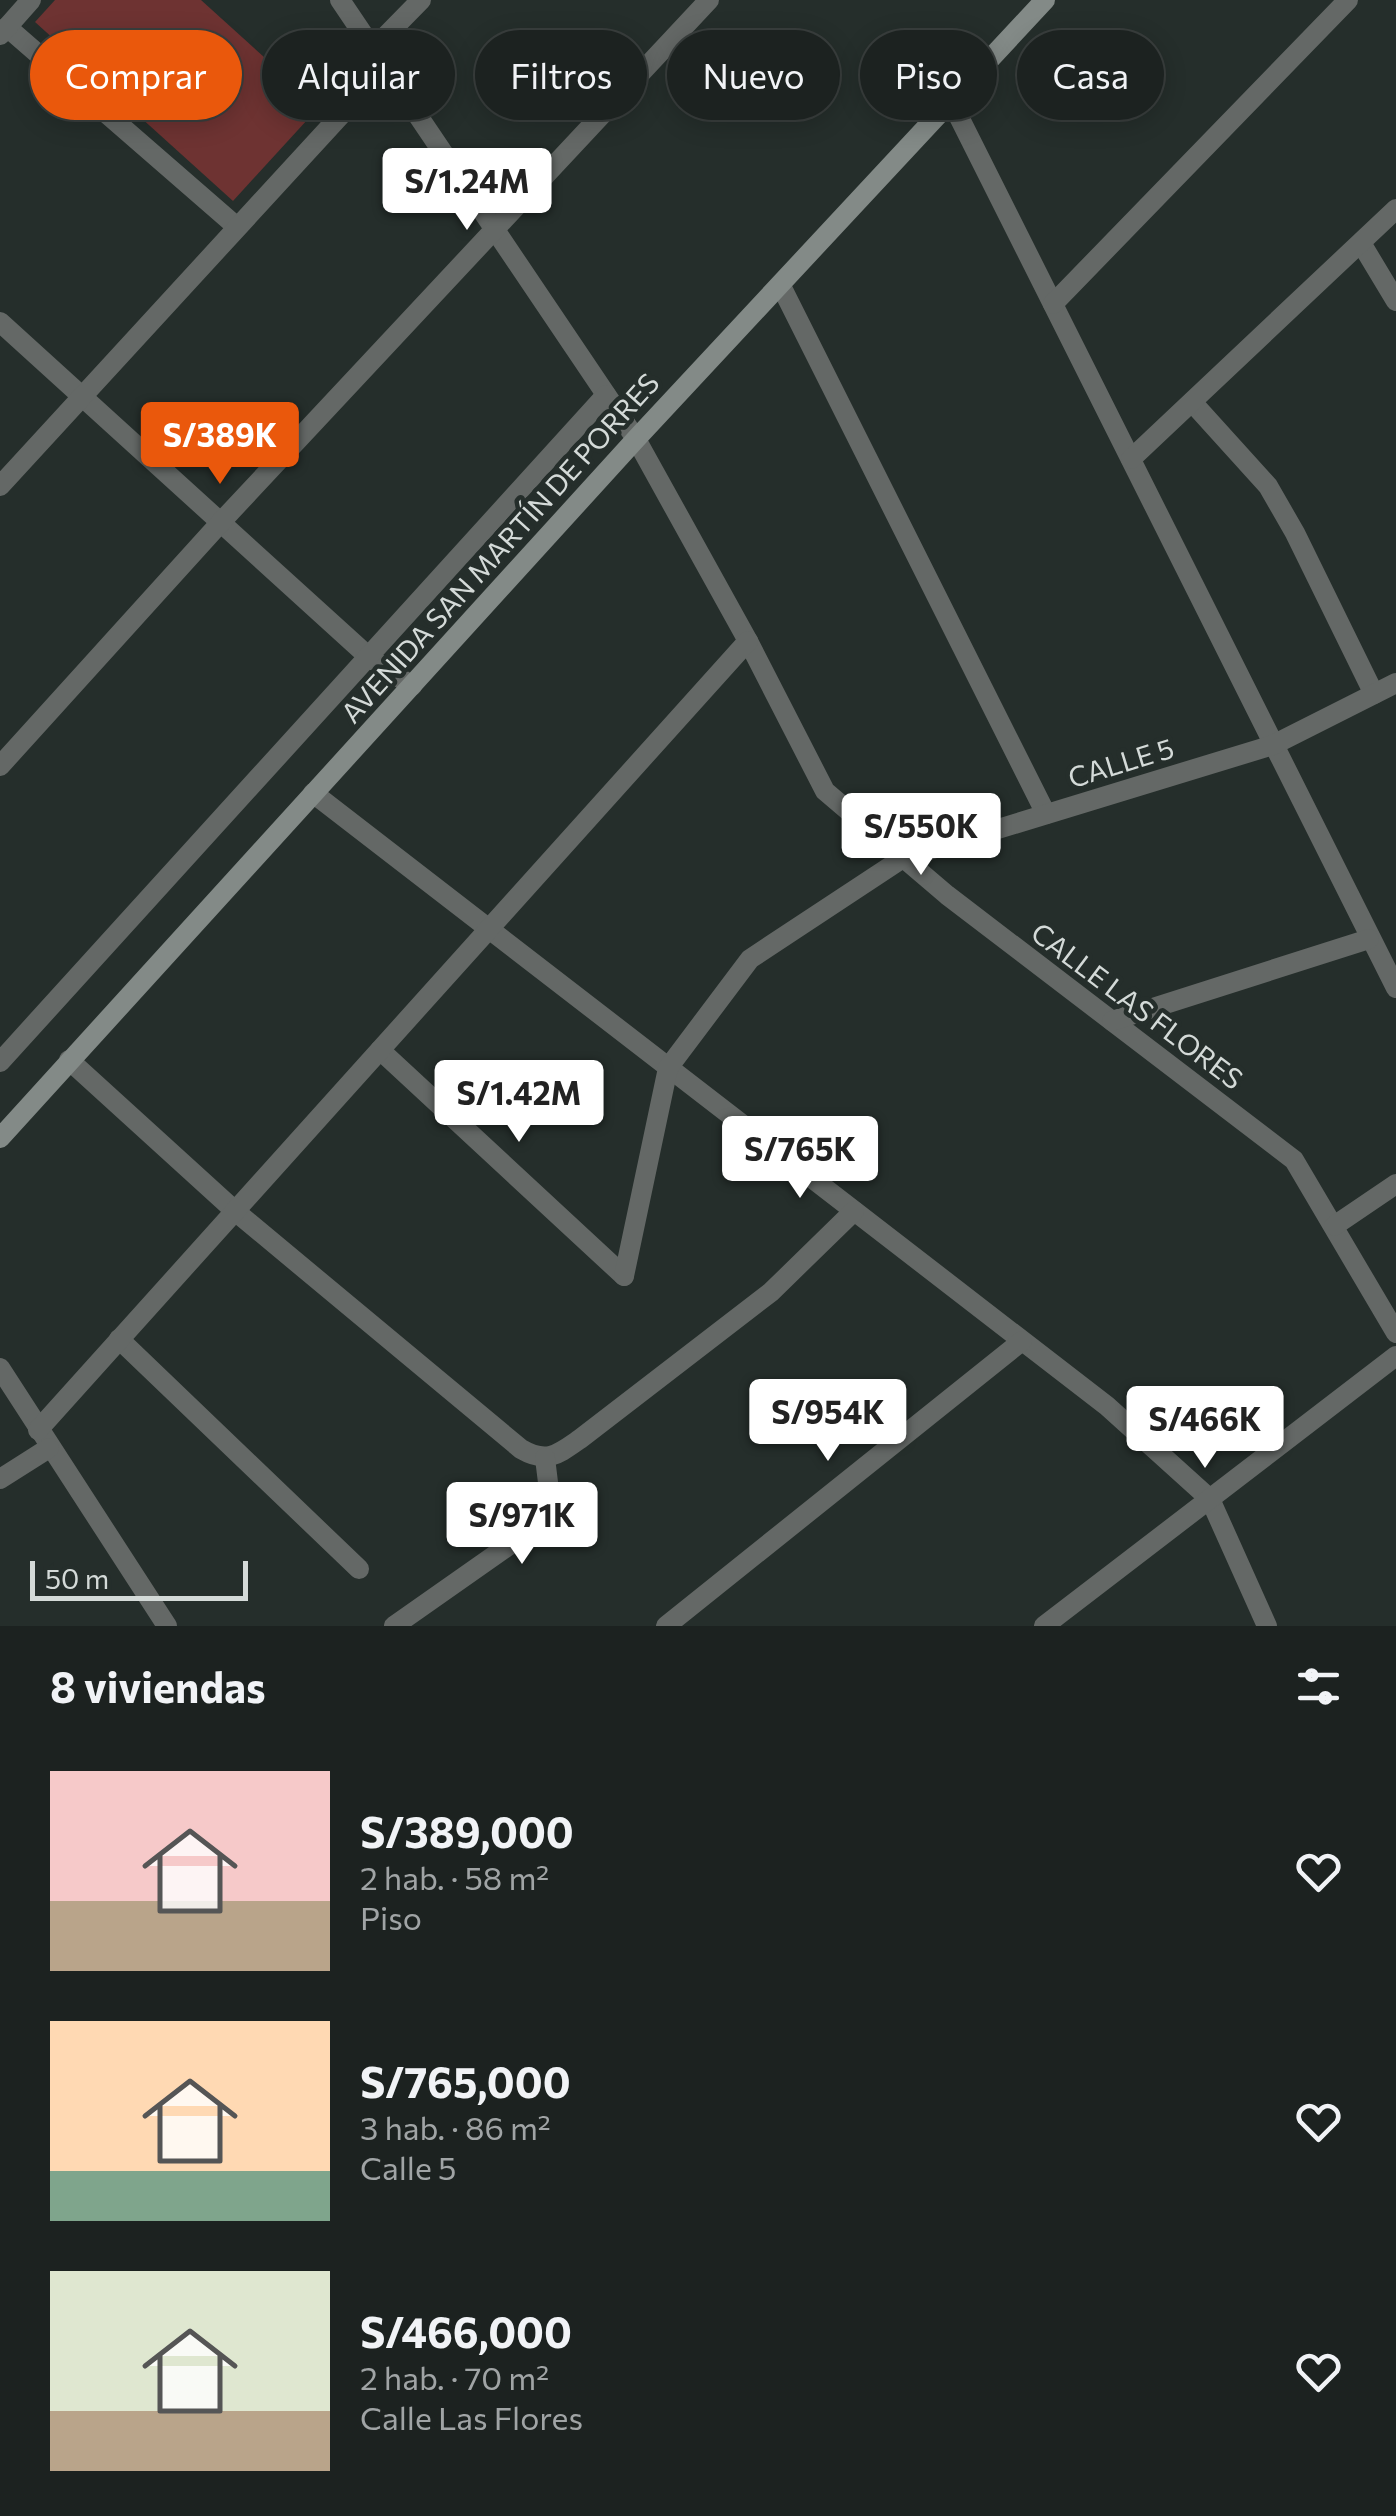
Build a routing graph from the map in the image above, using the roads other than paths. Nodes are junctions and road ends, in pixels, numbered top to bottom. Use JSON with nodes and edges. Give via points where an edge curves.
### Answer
{"nodes":[{"id":1,"x":31,"y":0,"type":"edge"},
{"id":2,"x":340,"y":0,"type":"edge"},
{"id":3,"x":421,"y":0,"type":"edge"},
{"id":4,"x":709,"y":0,"type":"edge"},
{"id":5,"x":1045,"y":0,"type":"edge"},
{"id":6,"x":1348,"y":0,"type":"edge"},
{"id":7,"x":360,"y":30,"type":"edge"},
{"id":8,"x":399,"y":30,"type":"edge"},
{"id":9,"x":3,"y":31,"type":"edge"},
{"id":10,"x":997,"y":53,"type":"edge"},
{"id":11,"x":327,"y":120,"type":"edge"},
{"id":12,"x":421,"y":120,"type":"edge"},
{"id":13,"x":935,"y":120,"type":"edge"},
{"id":14,"x":961,"y":120,"type":"edge"},
{"id":15,"x":1396,"y":209,"type":"edge"},
{"id":16,"x":236,"y":227,"type":"junction"},
{"id":17,"x":494,"y":229,"type":"junction"},
{"id":18,"x":1361,"y":243,"type":"junction"},
{"id":19,"x":781,"y":286,"type":"junction"},
{"id":20,"x":1396,"y":301,"type":"edge"},
{"id":21,"x":1053,"y":304,"type":"junction"},
{"id":22,"x":0,"y":322,"type":"edge"},
{"id":23,"x":606,"y":395,"type":"junction"},
{"id":24,"x":81,"y":396,"type":"junction"},
{"id":25,"x":1192,"y":402,"type":"junction"},
{"id":26,"x":636,"y":439,"type":"junction"},
{"id":27,"x":1130,"y":460,"type":"junction"},
{"id":28,"x":0,"y":486,"type":"edge"},
{"id":29,"x":221,"y":522,"type":"junction"},
{"id":30,"x":748,"y":641,"type":"junction"},
{"id":31,"x":370,"y":658,"type":"junction"},
{"id":32,"x":1396,"y":683,"type":"edge"},
{"id":33,"x":412,"y":686,"type":"junction"},
{"id":34,"x":1374,"y":694,"type":"junction"},
{"id":35,"x":1273,"y":745,"type":"junction"},
{"id":36,"x":0,"y":766,"type":"edge"},
{"id":37,"x":313,"y":793,"type":"junction"},
{"id":38,"x":1046,"y":814,"type":"junction"},
{"id":39,"x":903,"y":858,"type":"junction"},
{"id":40,"x":489,"y":929,"type":"junction"},
{"id":41,"x":1369,"y":939,"type":"junction"},
{"id":42,"x":1396,"y":988,"type":"edge"},
{"id":43,"x":1112,"y":1021,"type":"junction"},
{"id":44,"x":380,"y":1050,"type":"junction"},
{"id":45,"x":69,"y":1060,"type":"junction"},
{"id":46,"x":0,"y":1062,"type":"edge"},
{"id":47,"x":668,"y":1068,"type":"junction"},
{"id":48,"x":0,"y":1138,"type":"edge"},
{"id":49,"x":1396,"y":1184,"type":"edge"},
{"id":50,"x":235,"y":1211,"type":"junction"},
{"id":51,"x":854,"y":1211,"type":"junction"},
{"id":52,"x":1334,"y":1226,"type":"junction"},
{"id":53,"x":1396,"y":1333,"type":"edge"},
{"id":54,"x":119,"y":1339,"type":"junction"},
{"id":55,"x":1022,"y":1341,"type":"junction"},
{"id":56,"x":1396,"y":1356,"type":"edge"},
{"id":57,"x":0,"y":1368,"type":"edge"},
{"id":58,"x":43,"y":1439,"type":"junction"},
{"id":59,"x":545,"y":1458,"type":"junction"},
{"id":60,"x":0,"y":1479,"type":"edge"},
{"id":61,"x":1210,"y":1499,"type":"junction"},
{"id":62,"x":359,"y":1569,"type":"dead end"},
{"id":63,"x":167,"y":1626,"type":"edge"},
{"id":64,"x":394,"y":1626,"type":"edge"},
{"id":65,"x":666,"y":1626,"type":"edge"},
{"id":66,"x":1044,"y":1626,"type":"edge"},
{"id":67,"x":1268,"y":1626,"type":"edge"}],
"edges":[{"from":1,"to":9,"type":"street"},
{"from":2,"to":7,"type":"street","name":"CALLE LAS FLORES"},
{"from":3,"to":8,"type":"street"},
{"from":4,"to":17,"type":"street"},
{"from":5,"to":10,"type":"street","name":"AVENIDA SAN MARTÍN DE PORRES"},
{"from":6,"to":21,"type":"street"},
{"from":9,"to":16,"type":"street"},
{"from":11,"to":16,"type":"street"},
{"from":12,"to":17,"type":"street","name":"CALLE LAS FLORES"},
{"from":13,"to":19,"type":"street","name":"AVENIDA SAN MARTÍN DE PORRES"},
{"from":14,"to":21,"type":"street"},
{"from":15,"to":18,"type":"street"},
{"from":16,"to":24,"type":"street"},
{"from":17,"to":23,"type":"street","name":"CALLE LAS FLORES"},
{"from":17,"to":29,"type":"street"},
{"from":18,"to":20,"type":"street"},
{"from":18,"to":25,"type":"street"},
{"from":19,"to":26,"type":"street","name":"AVENIDA SAN MARTÍN DE PORRES"},
{"from":19,"to":38,"type":"street"},
{"from":21,"to":27,"type":"street"},
{"from":22,"to":24,"type":"street"},
{"from":23,"to":26,"type":"street","name":"CALLE LAS FLORES"},
{"from":23,"to":31,"type":"street"},
{"from":24,"to":28,"type":"street"},
{"from":24,"to":29,"type":"street"},
{"from":25,"to":27,"type":"street"},
{"from":25,"to":34,"type":"street","via":[[1268,486]]},
{"from":26,"to":30,"type":"street","name":"CALLE LAS FLORES"},
{"from":26,"to":33,"type":"street","name":"AVENIDA SAN MARTÍN DE PORRES"},
{"from":27,"to":35,"type":"street"},
{"from":29,"to":31,"type":"street"},
{"from":29,"to":36,"type":"street"},
{"from":30,"to":39,"type":"street","name":"CALLE LAS FLORES","via":[[825,791]]},
{"from":30,"to":40,"type":"street"},
{"from":31,"to":33,"type":"street"},
{"from":31,"to":46,"type":"street"},
{"from":32,"to":34,"type":"street","name":"CALLE 5"},
{"from":33,"to":37,"type":"street","name":"AVENIDA SAN MARTÍN DE PORRES"},
{"from":34,"to":35,"type":"street","name":"CALLE 5"},
{"from":35,"to":38,"type":"street","name":"CALLE 5"},
{"from":35,"to":41,"type":"street"},
{"from":37,"to":40,"type":"street"},
{"from":37,"to":45,"type":"street","name":"AVENIDA SAN MARTÍN DE PORRES"},
{"from":38,"to":39,"type":"street","name":"CALLE 5"},
{"from":39,"to":43,"type":"street","name":"CALLE LAS FLORES"},
{"from":39,"to":47,"type":"street","name":"CALLE 5","via":[[750,959]]},
{"from":40,"to":44,"type":"street"},
{"from":40,"to":47,"type":"street"},
{"from":41,"to":42,"type":"street"},
{"from":41,"to":43,"type":"street"},
{"from":43,"to":52,"type":"street","name":"CALLE LAS FLORES","via":[[1294,1160]]},
{"from":44,"to":47,"type":"street","name":"CALLE 5","via":[[624,1276]]},
{"from":44,"to":50,"type":"street"},
{"from":45,"to":48,"type":"street","name":"AVENIDA SAN MARTÍN DE PORRES"},
{"from":45,"to":50,"type":"street"},
{"from":47,"to":51,"type":"street"},
{"from":49,"to":52,"type":"street"},
{"from":50,"to":54,"type":"street"},
{"from":50,"to":59,"type":"street","via":[[520,1449]]},
{"from":51,"to":55,"type":"street"},
{"from":51,"to":59,"type":"street","via":[[771,1292],[580,1439]]},
{"from":52,"to":53,"type":"street","name":"CALLE LAS FLORES"},
{"from":54,"to":58,"type":"street"},
{"from":54,"to":62,"type":"street"},
{"from":55,"to":61,"type":"street"},
{"from":55,"to":65,"type":"street"},
{"from":56,"to":61,"type":"street"},
{"from":57,"to":58,"type":"street"},
{"from":58,"to":60,"type":"street"},
{"from":58,"to":63,"type":"street"},
{"from":59,"to":64,"type":"street","via":[[552,1515]]},
{"from":61,"to":66,"type":"street"},
{"from":61,"to":67,"type":"street"}]}
